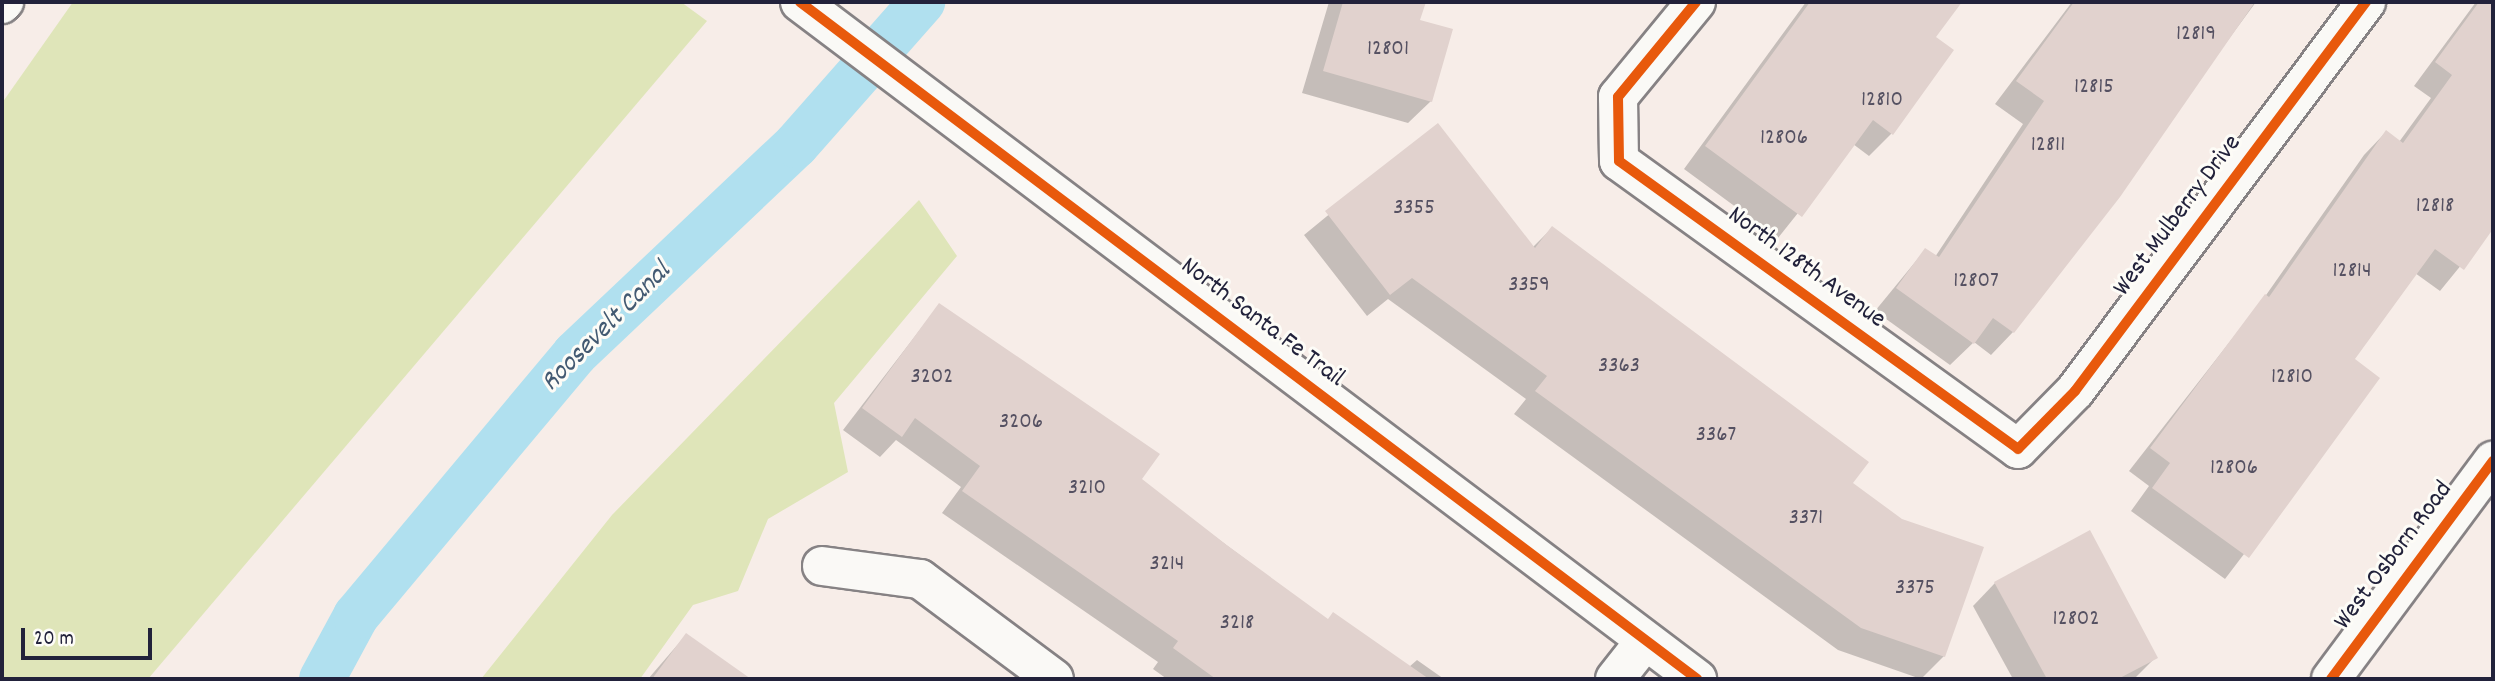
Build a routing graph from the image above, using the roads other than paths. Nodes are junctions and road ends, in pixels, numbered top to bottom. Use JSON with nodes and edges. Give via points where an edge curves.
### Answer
{"nodes":[{"id":1,"x":800,"y":2,"type":"edge"},
{"id":2,"x":1696,"y":2,"type":"edge"},
{"id":3,"x":2366,"y":2,"type":"edge"},
{"id":4,"x":2018,"y":449,"type":"joint"},
{"id":5,"x":2493,"y":461,"type":"edge"},
{"id":6,"x":822,"y":566,"type":"dead end"},
{"id":7,"x":1645,"y":641,"type":"junction"},
{"id":8,"x":1055,"y":679,"type":"edge"},
{"id":9,"x":1615,"y":679,"type":"edge"},
{"id":10,"x":1697,"y":679,"type":"edge"},
{"id":11,"x":2331,"y":679,"type":"edge"}],
"edges":[{"from":1,"to":7,"type":"street","name":"North Santa Fe Trail"},
{"from":2,"to":4,"type":"street","name":"North 128th Avenue","via":[[1618,97],[1619,161]]},
{"from":3,"to":4,"type":"street","name":"West Mulberry Drive","via":[[2075,391]]},
{"from":5,"to":11,"type":"street","name":"West Osborn Road"},
{"from":6,"to":8,"type":"street","via":[[920,579]]},
{"from":7,"to":9,"type":"street"},
{"from":7,"to":10,"type":"street","name":"North Santa Fe Trail"}]}
